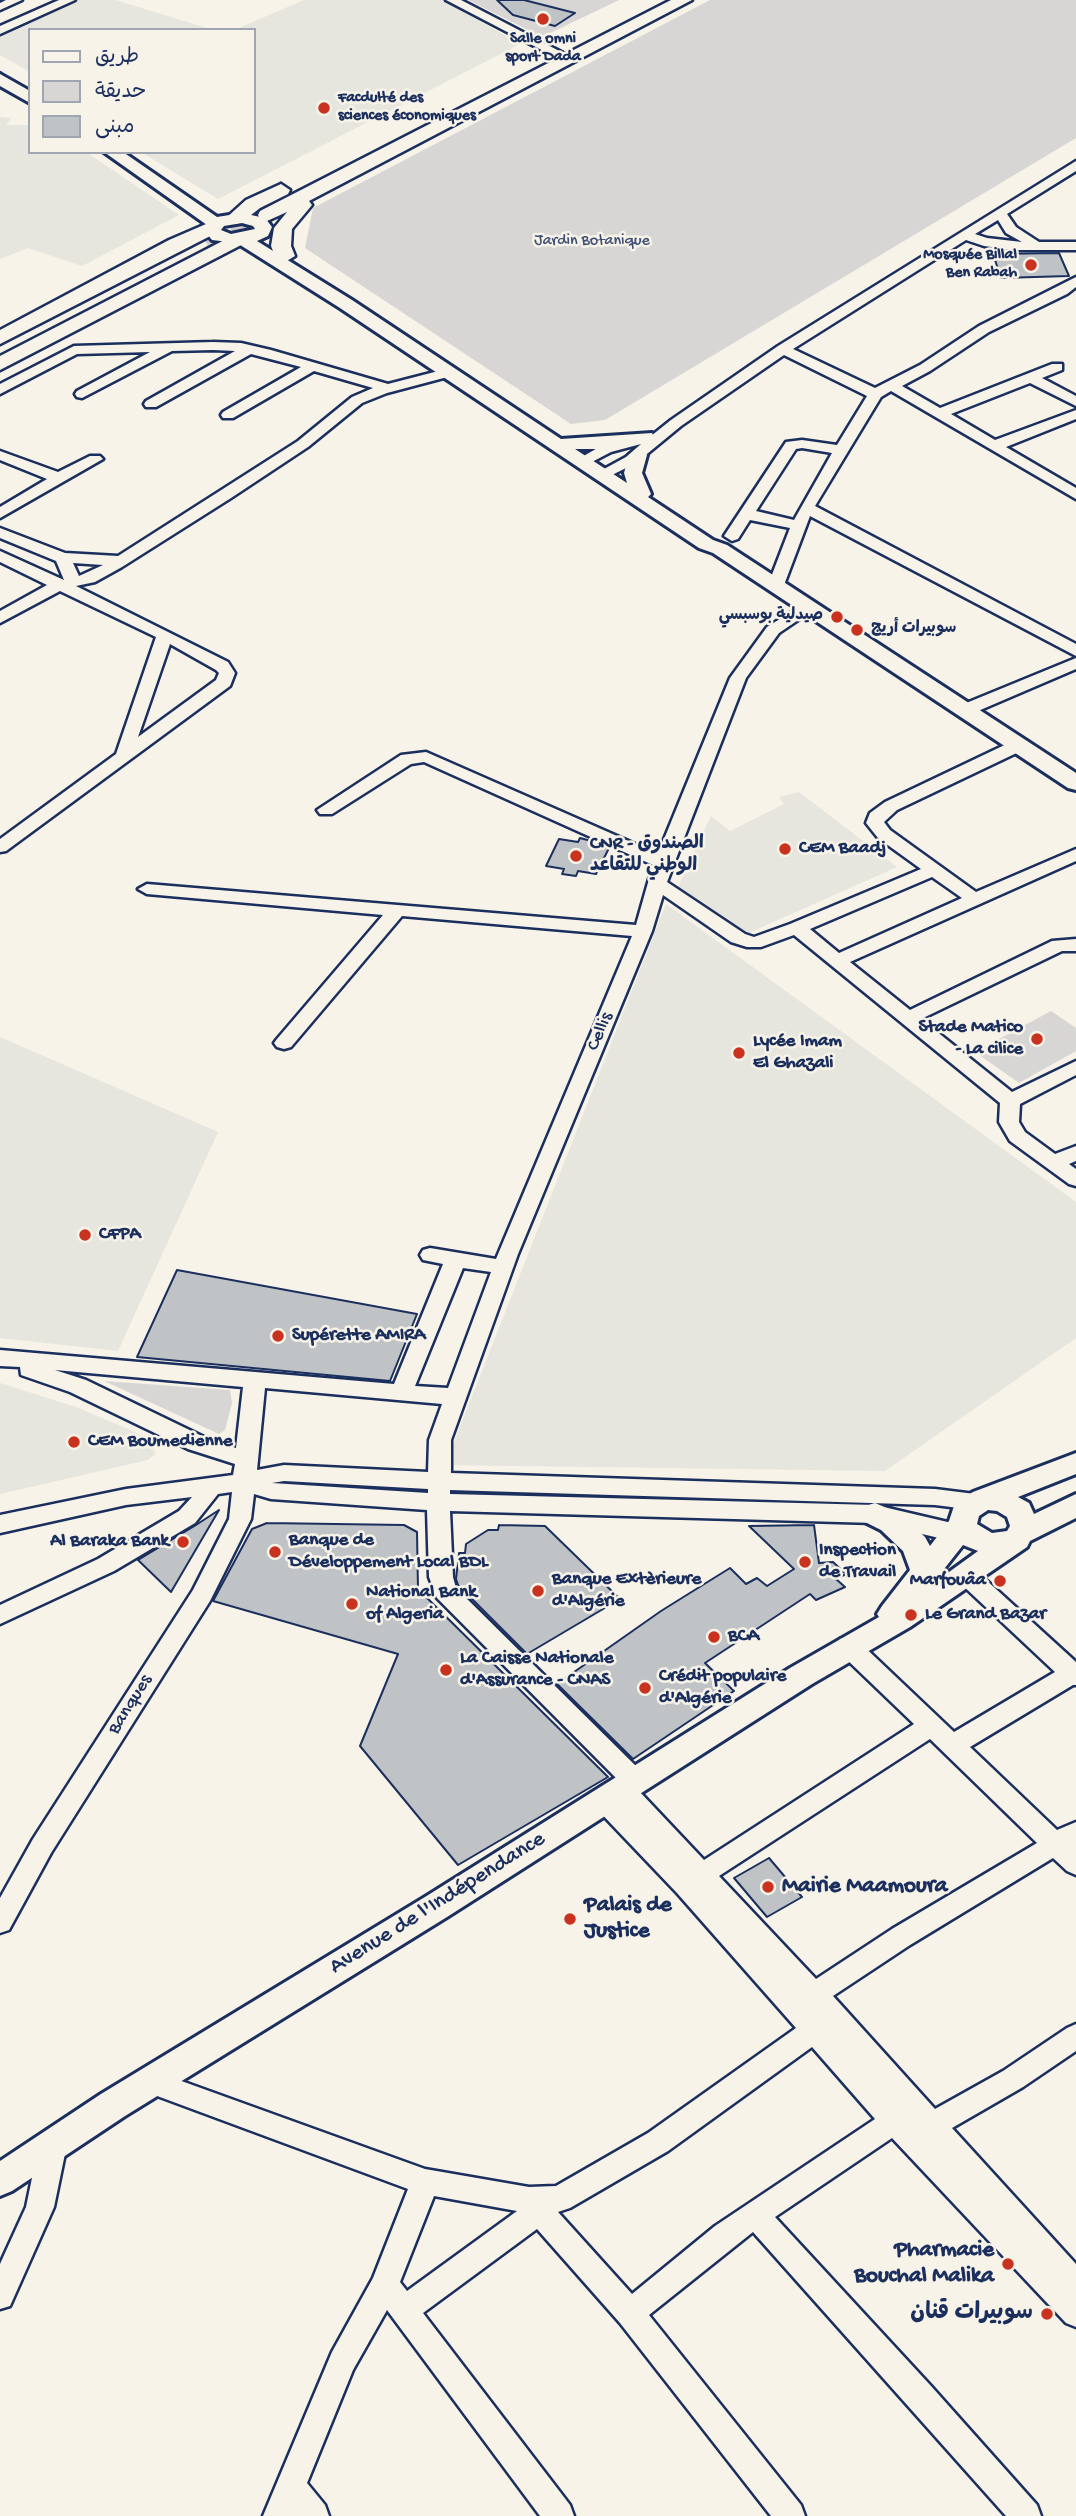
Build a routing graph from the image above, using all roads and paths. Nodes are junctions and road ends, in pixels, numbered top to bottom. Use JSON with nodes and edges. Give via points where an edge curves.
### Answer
{"nodes":[{"id":1,"x":16,"y":0,"type":"edge"},
{"id":2,"x":69,"y":0,"type":"edge"},
{"id":3,"x":452,"y":0,"type":"edge"},
{"id":4,"x":667,"y":0,"type":"edge"},
{"id":5,"x":684,"y":0,"type":"edge"},
{"id":6,"x":0,"y":6,"type":"edge"},
{"id":7,"x":0,"y":30,"type":"edge"},
{"id":8,"x":561,"y":55,"type":"junction"},
{"id":9,"x":0,"y":67,"type":"edge"},
{"id":10,"x":0,"y":79,"type":"edge"},
{"id":11,"x":28,"y":86,"type":"edge"},
{"id":12,"x":28,"y":98,"type":"edge"},
{"id":13,"x":487,"y":101,"type":"junction"},
{"id":14,"x":115,"y":154,"type":"edge"},
{"id":15,"x":130,"y":154,"type":"edge"},
{"id":16,"x":1076,"y":165,"type":"edge"},
{"id":17,"x":303,"y":205,"type":"junction"},
{"id":18,"x":1000,"y":213,"type":"junction"},
{"id":19,"x":255,"y":228,"type":"junction"},
{"id":20,"x":212,"y":229,"type":"junction"},
{"id":21,"x":973,"y":231,"type":"junction"},
{"id":22,"x":1032,"y":242,"type":"junction"},
{"id":23,"x":1054,"y":245,"type":"junction"},
{"id":24,"x":1013,"y":246,"type":"junction"},
{"id":25,"x":1076,"y":246,"type":"edge"},
{"id":26,"x":943,"y":249,"type":"junction"},
{"id":27,"x":285,"y":256,"type":"junction"},
{"id":28,"x":1076,"y":281,"type":"edge"},
{"id":29,"x":1076,"y":295,"type":"edge"},
{"id":30,"x":1048,"y":298,"type":"junction"},
{"id":31,"x":0,"y":338,"type":"edge"},
{"id":32,"x":0,"y":345,"type":"edge"},
{"id":33,"x":170,"y":347,"type":"junction"},
{"id":34,"x":248,"y":349,"type":"junction"},
{"id":35,"x":783,"y":349,"type":"junction"},
{"id":36,"x":0,"y":356,"type":"edge"},
{"id":37,"x":0,"y":364,"type":"edge"},
{"id":38,"x":315,"y":365,"type":"junction"},
{"id":39,"x":1057,"y":367,"type":"dead end"},
{"id":40,"x":450,"y":372,"type":"junction"},
{"id":41,"x":1031,"y":378,"type":"junction"},
{"id":42,"x":892,"y":386,"type":"junction"},
{"id":43,"x":387,"y":388,"type":"junction"},
{"id":44,"x":0,"y":390,"type":"edge"},
{"id":45,"x":82,"y":394,"type":"dead end"},
{"id":46,"x":876,"y":394,"type":"junction"},
{"id":47,"x":1076,"y":402,"type":"edge"},
{"id":48,"x":151,"y":404,"type":"dead end"},
{"id":49,"x":939,"y":414,"type":"junction"},
{"id":50,"x":1076,"y":414,"type":"edge"},
{"id":51,"x":228,"y":415,"type":"dead end"},
{"id":52,"x":567,"y":443,"type":"junction"},
{"id":53,"x":641,"y":446,"type":"junction"},
{"id":54,"x":994,"y":446,"type":"junction"},
{"id":55,"x":841,"y":450,"type":"junction"},
{"id":56,"x":0,"y":455,"type":"edge"},
{"id":57,"x":95,"y":459,"type":"dead end"},
{"id":58,"x":585,"y":459,"type":"junction"},
{"id":59,"x":1076,"y":471,"type":"edge"},
{"id":60,"x":605,"y":473,"type":"junction"},
{"id":61,"x":59,"y":478,"type":"junction"},
{"id":62,"x":1054,"y":480,"type":"junction"},
{"id":63,"x":641,"y":494,"type":"junction"},
{"id":64,"x":1076,"y":494,"type":"edge"},
{"id":65,"x":806,"y":508,"type":"junction"},
{"id":66,"x":0,"y":513,"type":"edge"},
{"id":67,"x":746,"y":514,"type":"junction"},
{"id":68,"x":797,"y":525,"type":"junction"},
{"id":69,"x":0,"y":533,"type":"edge"},
{"id":70,"x":726,"y":542,"type":"junction"},
{"id":71,"x":0,"y":556,"type":"edge"},
{"id":72,"x":63,"y":558,"type":"junction"},
{"id":73,"x":121,"y":561,"type":"junction"},
{"id":74,"x":60,"y":584,"type":"junction"},
{"id":75,"x":776,"y":586,"type":"junction"},
{"id":76,"x":807,"y":607,"type":"junction"},
{"id":77,"x":0,"y":618,"type":"edge"},
{"id":78,"x":165,"y":635,"type":"junction"},
{"id":79,"x":1076,"y":651,"type":"edge"},
{"id":80,"x":1076,"y":663,"type":"edge"},
{"id":81,"x":965,"y":710,"type":"junction"},
{"id":82,"x":1019,"y":745,"type":"junction"},
{"id":83,"x":123,"y":757,"type":"junction"},
{"id":84,"x":1076,"y":783,"type":"edge"},
{"id":85,"x":326,"y":810,"type":"dead end"},
{"id":86,"x":0,"y":846,"type":"edge"},
{"id":87,"x":1076,"y":854,"type":"edge"},
{"id":88,"x":663,"y":863,"type":"junction"},
{"id":89,"x":936,"y":869,"type":"junction"},
{"id":90,"x":658,"y":884,"type":"junction"},
{"id":91,"x":147,"y":889,"type":"dead end"},
{"id":92,"x":975,"y":899,"type":"junction"},
{"id":93,"x":396,"y":911,"type":"junction"},
{"id":94,"x":797,"y":928,"type":"junction"},
{"id":95,"x":643,"y":931,"type":"junction"},
{"id":96,"x":1076,"y":945,"type":"edge"},
{"id":97,"x":836,"y":961,"type":"junction"},
{"id":98,"x":908,"y":1018,"type":"junction"},
{"id":99,"x":284,"y":1043,"type":"dead end"},
{"id":100,"x":1076,"y":1067,"type":"edge"},
{"id":101,"x":1010,"y":1101,"type":"junction"},
{"id":102,"x":1076,"y":1153,"type":"edge"},
{"id":103,"x":1054,"y":1163,"type":"junction"},
{"id":104,"x":1076,"y":1179,"type":"edge"},
{"id":105,"x":430,"y":1255,"type":"dead end"},
{"id":106,"x":456,"y":1259,"type":"junction"},
{"id":107,"x":503,"y":1267,"type":"junction"},
{"id":108,"x":0,"y":1361,"type":"edge"},
{"id":109,"x":255,"y":1380,"type":"junction"},
{"id":110,"x":401,"y":1393,"type":"junction"},
{"id":111,"x":456,"y":1397,"type":"junction"},
{"id":112,"x":1076,"y":1463,"type":"edge"},
{"id":113,"x":246,"y":1471,"type":"junction"},
{"id":114,"x":210,"y":1487,"type":"junction"},
{"id":115,"x":438,"y":1491,"type":"junction"},
{"id":116,"x":1076,"y":1505,"type":"edge"},
{"id":117,"x":875,"y":1514,"type":"junction"},
{"id":118,"x":970,"y":1519,"type":"junction"},
{"id":119,"x":0,"y":1524,"type":"edge"},
{"id":120,"x":1015,"y":1538,"type":"junction"},
{"id":121,"x":926,"y":1573,"type":"junction"},
{"id":122,"x":966,"y":1575,"type":"junction"},
{"id":123,"x":0,"y":1615,"type":"edge"},
{"id":124,"x":877,"y":1631,"type":"junction"},
{"id":125,"x":848,"y":1646,"type":"junction"},
{"id":126,"x":1075,"y":1674,"type":"edge"},
{"id":127,"x":932,"y":1725,"type":"junction"},
{"id":128,"x":953,"y":1745,"type":"junction"},
{"id":129,"x":620,"y":1790,"type":"junction"},
{"id":130,"x":1066,"y":1838,"type":"edge"},
{"id":131,"x":1076,"y":1864,"type":"edge"},
{"id":132,"x":694,"y":1880,"type":"junction"},
{"id":133,"x":0,"y":1922,"type":"edge"},
{"id":134,"x":813,"y":1995,"type":"junction"},
{"id":135,"x":824,"y":2024,"type":"junction"},
{"id":136,"x":1076,"y":2036,"type":"edge"},
{"id":137,"x":151,"y":2082,"type":"junction"},
{"id":138,"x":912,"y":2127,"type":"junction"},
{"id":139,"x":53,"y":2144,"type":"junction"},
{"id":140,"x":0,"y":2180,"type":"edge"},
{"id":141,"x":425,"y":2182,"type":"junction"},
{"id":142,"x":534,"y":2206,"type":"junction"},
{"id":143,"x":756,"y":2216,"type":"junction"},
{"id":144,"x":385,"y":2285,"type":"junction"},
{"id":145,"x":1076,"y":2285,"type":"edge"},
{"id":146,"x":0,"y":2296,"type":"edge"},
{"id":147,"x":404,"y":2310,"type":"junction"},
{"id":148,"x":629,"y":2313,"type":"junction"},
{"id":149,"x":1076,"y":2313,"type":"edge"},
{"id":150,"x":290,"y":2485,"type":"junction"},
{"id":151,"x":278,"y":2516,"type":"edge"},
{"id":152,"x":314,"y":2516,"type":"edge"},
{"id":153,"x":559,"y":2516,"type":"edge"},
{"id":154,"x":790,"y":2516,"type":"edge"},
{"id":155,"x":1026,"y":2516,"type":"edge"}],
"edges":[{"from":1,"to":6,"type":"street"},
{"from":2,"to":7,"type":"street"},
{"from":3,"to":8,"type":"street"},
{"from":4,"to":8,"type":"highway"},
{"from":5,"to":13,"type":"highway"},
{"from":8,"to":19,"type":"highway","via":[[445,105]]},
{"from":9,"to":11,"type":"main road"},
{"from":10,"to":12,"type":"main road"},
{"from":13,"to":17,"type":"highway","via":[[456,124]]},
{"from":13,"to":19,"type":"highway"},
{"from":14,"to":20,"type":"main road"},
{"from":15,"to":20,"type":"main road"},
{"from":16,"to":18,"type":"street"},
{"from":17,"to":19,"type":"highway"},
{"from":17,"to":27,"type":"highway","via":[[283,228]]},
{"from":18,"to":21,"type":"street"},
{"from":18,"to":22,"type":"street","via":[[1011,230]]},
{"from":19,"to":20,"type":"highway"},
{"from":19,"to":20,"type":"highway"},
{"from":19,"to":20,"type":"highway","via":[[242,249]]},
{"from":19,"to":27,"type":"main road"},
{"from":19,"to":40,"type":"main road"},
{"from":20,"to":31,"type":"highway"},
{"from":20,"to":32,"type":"highway"},
{"from":20,"to":36,"type":"highway"},
{"from":20,"to":37,"type":"highway"},
{"from":21,"to":22,"type":"street"},
{"from":21,"to":24,"type":"street","via":[[984,242]]},
{"from":21,"to":26,"type":"street"},
{"from":22,"to":23,"type":"street"},
{"from":23,"to":24,"type":"street"},
{"from":23,"to":25,"type":"street"},
{"from":24,"to":26,"type":"street"},
{"from":26,"to":35,"type":"street"},
{"from":27,"to":52,"type":"main road"},
{"from":28,"to":30,"type":"street"},
{"from":29,"to":30,"type":"street"},
{"from":30,"to":42,"type":"street","via":[[984,328]]},
{"from":33,"to":34,"type":"street"},
{"from":33,"to":44,"type":"street","via":[[74,350]]},
{"from":33,"to":45,"type":"street"},
{"from":34,"to":38,"type":"street"},
{"from":34,"to":48,"type":"street"},
{"from":35,"to":46,"type":"street"},
{"from":35,"to":53,"type":"street"},
{"from":38,"to":43,"type":"street"},
{"from":38,"to":51,"type":"street"},
{"from":39,"to":41,"type":"street"},
{"from":40,"to":43,"type":"street"},
{"from":40,"to":58,"type":"main road"},
{"from":41,"to":47,"type":"street"},
{"from":41,"to":49,"type":"street"},
{"from":42,"to":46,"type":"street"},
{"from":42,"to":49,"type":"street"},
{"from":43,"to":73,"type":"street","via":[[356,400],[303,444]]},
{"from":46,"to":55,"type":"street"},
{"from":49,"to":54,"type":"street"},
{"from":50,"to":54,"type":"street"},
{"from":52,"to":53,"type":"main road"},
{"from":52,"to":58,"type":"main road"},
{"from":53,"to":58,"type":"street"},
{"from":53,"to":60,"type":"street"},
{"from":53,"to":63,"type":"main road","via":[[633,473]]},
{"from":54,"to":62,"type":"street"},
{"from":55,"to":65,"type":"street"},
{"from":55,"to":67,"type":"street","via":[[791,445]]},
{"from":56,"to":61,"type":"street"},
{"from":57,"to":61,"type":"street"},
{"from":58,"to":60,"type":"main road"},
{"from":59,"to":62,"type":"street"},
{"from":60,"to":63,"type":"main road"},
{"from":60,"to":70,"type":"main road","via":[[706,544]]},
{"from":61,"to":66,"type":"street"},
{"from":62,"to":64,"type":"street"},
{"from":63,"to":70,"type":"main road","via":[[713,540]]},
{"from":65,"to":68,"type":"street"},
{"from":65,"to":79,"type":"street"},
{"from":67,"to":68,"type":"street"},
{"from":67,"to":70,"type":"street"},
{"from":68,"to":75,"type":"street"},
{"from":69,"to":72,"type":"street"},
{"from":70,"to":75,"type":"main road"},
{"from":71,"to":74,"type":"street"},
{"from":72,"to":73,"type":"street"},
{"from":72,"to":73,"type":"street","via":[[77,583]]},
{"from":74,"to":77,"type":"street"},
{"from":74,"to":78,"type":"street"},
{"from":75,"to":76,"type":"main road"},
{"from":76,"to":81,"type":"main road"},
{"from":76,"to":88,"type":"street","name":"Cellis","via":[[773,630],[738,678]]},
{"from":78,"to":83,"type":"street"},
{"from":78,"to":83,"type":"street","via":[[222,666],[227,678]]},
{"from":80,"to":81,"type":"street"},
{"from":81,"to":82,"type":"main road"},
{"from":82,"to":84,"type":"main road"},
{"from":82,"to":89,"type":"street","via":[[876,817],[884,834]]},
{"from":83,"to":86,"type":"street"},
{"from":85,"to":88,"type":"street","via":[[407,759],[426,757]]},
{"from":87,"to":92,"type":"street"},
{"from":88,"to":90,"type":"street","name":"Cellis"},
{"from":89,"to":92,"type":"street"},
{"from":89,"to":94,"type":"street"},
{"from":90,"to":94,"type":"street","via":[[747,942]]},
{"from":90,"to":95,"type":"street","name":"Cellis"},
{"from":91,"to":93,"type":"street"},
{"from":92,"to":97,"type":"street"},
{"from":93,"to":95,"type":"street"},
{"from":93,"to":99,"type":"street"},
{"from":94,"to":97,"type":"street"},
{"from":95,"to":107,"type":"street","name":"Cellis"},
{"from":96,"to":98,"type":"street","via":[[1059,945]]},
{"from":97,"to":98,"type":"street"},
{"from":98,"to":101,"type":"street"},
{"from":100,"to":101,"type":"street"},
{"from":101,"to":103,"type":"street","via":[[1011,1129]]},
{"from":102,"to":103,"type":"street"},
{"from":103,"to":104,"type":"street"},
{"from":105,"to":106,"type":"street"},
{"from":106,"to":107,"type":"street"},
{"from":106,"to":110,"type":"street"},
{"from":107,"to":111,"type":"street","name":"Cellis"},
{"from":108,"to":109,"type":"street"},
{"from":108,"to":113,"type":"street","via":[[78,1386]]},
{"from":109,"to":110,"type":"street"},
{"from":109,"to":113,"type":"street","name":"Banques"},
{"from":110,"to":111,"type":"street"},
{"from":111,"to":115,"type":"street","name":"Cellis","via":[[440,1440]]},
{"from":112,"to":118,"type":"main road"},
{"from":113,"to":114,"type":"street"},
{"from":113,"to":115,"type":"street","via":[[271,1491],[295,1494]]},
{"from":113,"to":133,"type":"street","name":"Banques","via":[[240,1519],[202,1595],[41,1846]]},
{"from":114,"to":119,"type":"street","via":[[126,1497]]},
{"from":114,"to":123,"type":"street","via":[[187,1517],[106,1565]]},
{"from":115,"to":117,"type":"street"},
{"from":115,"to":118,"type":"street","via":[[916,1496]]},
{"from":115,"to":129,"type":"street","name":"Cellis","via":[[445,1592],[554,1703]]},
{"from":116,"to":120,"type":"main road","name":"Avenue de l'Indépendance"},
{"from":117,"to":118,"type":"street"},
{"from":117,"to":121,"type":"main road","via":[[915,1545]]},
{"from":118,"to":120,"type":"main road","via":[[991,1544]]},
{"from":118,"to":120,"type":"main road","via":[[1003,1501],[1019,1511],[1024,1526]]},
{"from":118,"to":121,"type":"main road","name":"Avenue de l'Indépendance"},
{"from":120,"to":122,"type":"main road","name":"Avenue de l'Indépendance"},
{"from":121,"to":124,"type":"main road","name":"Avenue de l'Indépendance"},
{"from":122,"to":124,"type":"main road","name":"Avenue de l'Indépendance"},
{"from":122,"to":126,"type":"street"},
{"from":124,"to":125,"type":"main road","name":"Avenue de l'Indépendance"},
{"from":125,"to":127,"type":"street"},
{"from":125,"to":129,"type":"main road","name":"Avenue de l'Indépendance"},
{"from":126,"to":128,"type":"street"},
{"from":127,"to":128,"type":"street"},
{"from":127,"to":132,"type":"street"},
{"from":128,"to":130,"type":"street"},
{"from":129,"to":132,"type":"street","name":"Cellis"},
{"from":129,"to":137,"type":"main road","name":"Avenue de l'Indépendance"},
{"from":130,"to":131,"type":"street"},
{"from":130,"to":134,"type":"street"},
{"from":132,"to":134,"type":"street"},
{"from":132,"to":135,"type":"street","via":[[768,1976]]},
{"from":134,"to":135,"type":"street"},
{"from":135,"to":138,"type":"street"},
{"from":135,"to":138,"type":"street","via":[[849,2068]]},
{"from":135,"to":142,"type":"street","via":[[658,2142],[560,2199]]},
{"from":136,"to":138,"type":"street","via":[[1013,2079]]},
{"from":137,"to":139,"type":"main road","name":"Avenue de l'Indépendance"},
{"from":137,"to":141,"type":"street"},
{"from":138,"to":143,"type":"street"},
{"from":138,"to":145,"type":"street"},
{"from":138,"to":149,"type":"street"},
{"from":139,"to":140,"type":"main road","name":"Avenue de l'Indépendance"},
{"from":139,"to":146,"type":"street","via":[[40,2207]]},
{"from":141,"to":142,"type":"street"},
{"from":141,"to":144,"type":"street"},
{"from":142,"to":147,"type":"street"},
{"from":142,"to":148,"type":"street"},
{"from":143,"to":148,"type":"street","via":[[725,2235]]},
{"from":143,"to":155,"type":"street"},
{"from":144,"to":147,"type":"street"},
{"from":144,"to":150,"type":"street","via":[[342,2362]]},
{"from":147,"to":153,"type":"street"},
{"from":148,"to":154,"type":"street"},
{"from":150,"to":151,"type":"street"},
{"from":150,"to":152,"type":"street"}]}
